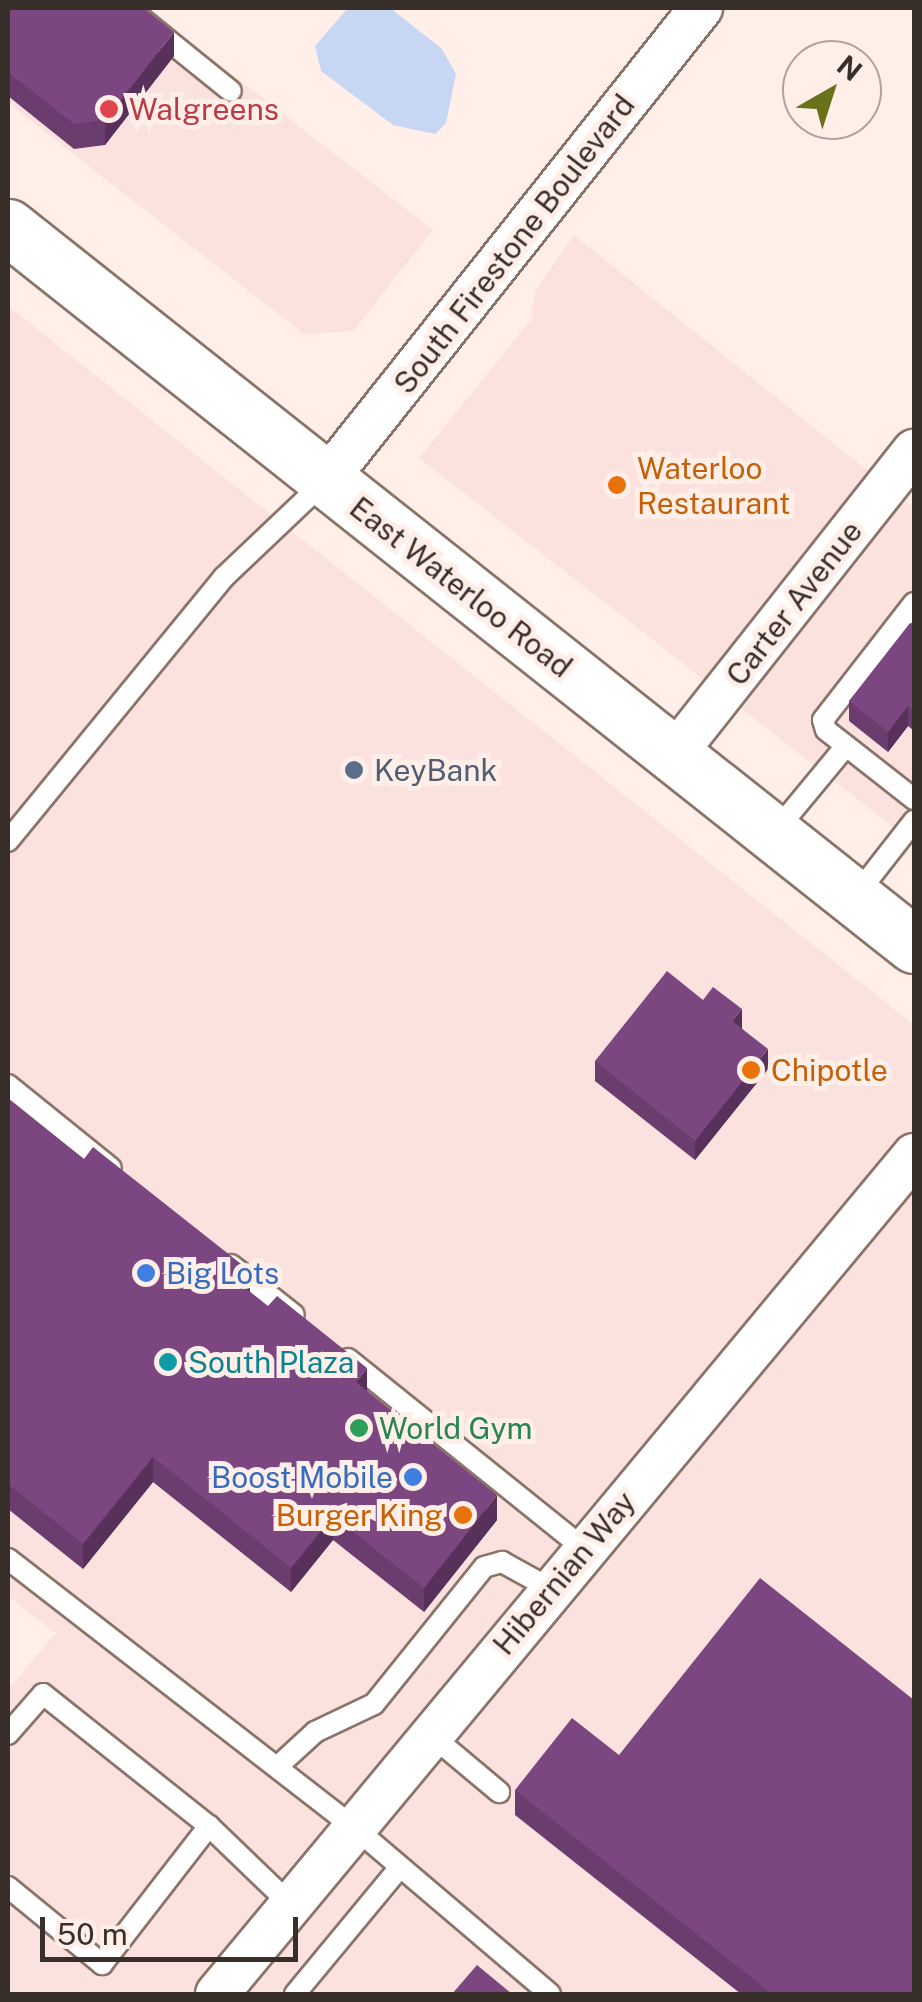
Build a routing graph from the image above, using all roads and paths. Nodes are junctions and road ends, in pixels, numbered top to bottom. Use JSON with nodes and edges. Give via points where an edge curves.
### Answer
{"nodes":[{"id":1,"x":128,"y":8,"type":"edge"},
{"id":2,"x":701,"y":8,"type":"edge"},
{"id":3,"x":232,"y":91,"type":"dead end"},
{"id":4,"x":8,"y":227,"type":"edge"},
{"id":5,"x":914,"y":451,"type":"edge"},
{"id":6,"x":326,"y":480,"type":"junction"},
{"id":7,"x":914,"y":603,"type":"edge"},
{"id":8,"x":846,"y":746,"type":"junction"},
{"id":9,"x":674,"y":756,"type":"junction"},
{"id":10,"x":914,"y":799,"type":"edge"},
{"id":11,"x":914,"y":822,"type":"edge"},
{"id":12,"x":774,"y":834,"type":"junction"},
{"id":13,"x":8,"y":842,"type":"edge"},
{"id":14,"x":854,"y":898,"type":"junction"},
{"id":15,"x":914,"y":945,"type":"edge"},
{"id":16,"x":8,"y":1085,"type":"edge"},
{"id":17,"x":914,"y":1155,"type":"edge"},
{"id":18,"x":132,"y":1185,"type":"edge"},
{"id":19,"x":216,"y":1252,"type":"edge"},
{"id":20,"x":306,"y":1324,"type":"edge"},
{"id":21,"x":336,"y":1350,"type":"edge"},
{"id":22,"x":584,"y":1549,"type":"junction"},
{"id":23,"x":8,"y":1560,"type":"edge"},
{"id":24,"x":551,"y":1589,"type":"junction"},
{"id":25,"x":8,"y":1734,"type":"edge"},
{"id":26,"x":431,"y":1736,"type":"junction"},
{"id":27,"x":277,"y":1768,"type":"junction"},
{"id":28,"x":499,"y":1792,"type":"dead end"},
{"id":29,"x":209,"y":1826,"type":"junction"},
{"id":30,"x":354,"y":1828,"type":"junction"},
{"id":31,"x":400,"y":1867,"type":"junction"},
{"id":32,"x":8,"y":1887,"type":"edge"},
{"id":33,"x":291,"y":1905,"type":"junction"},
{"id":34,"x":217,"y":1994,"type":"edge"},
{"id":35,"x":296,"y":1994,"type":"edge"},
{"id":36,"x":550,"y":1994,"type":"edge"}],
"edges":[{"from":1,"to":3,"type":"lane"},
{"from":2,"to":6,"type":"street","name":"South Firestone Boulevard"},
{"from":4,"to":6,"type":"main road","name":"East Waterloo Road"},
{"from":5,"to":9,"type":"street","name":"Carter Avenue"},
{"from":6,"to":9,"type":"main road","name":"East Waterloo Road"},
{"from":6,"to":13,"type":"lane","via":[[224,577]]},
{"from":7,"to":8,"type":"lane","via":[[823,720]]},
{"from":8,"to":10,"type":"lane"},
{"from":8,"to":12,"type":"lane"},
{"from":9,"to":12,"type":"main road","name":"East Waterloo Road"},
{"from":11,"to":14,"type":"lane"},
{"from":12,"to":14,"type":"main road","name":"East Waterloo Road"},
{"from":14,"to":15,"type":"main road","name":"East Waterloo Road"},
{"from":16,"to":18,"type":"lane"},
{"from":17,"to":22,"type":"street","name":"Hibernian Way"},
{"from":19,"to":20,"type":"lane"},
{"from":21,"to":22,"type":"lane"},
{"from":22,"to":24,"type":"street","name":"Hibernian Way"},
{"from":23,"to":27,"type":"lane"},
{"from":24,"to":26,"type":"street","name":"Hibernian Way"},
{"from":24,"to":27,"type":"lane","via":[[502,1562],[484,1567],[374,1704],[315,1732]]},
{"from":25,"to":29,"type":"lane","via":[[43,1694]]},
{"from":26,"to":28,"type":"lane"},
{"from":26,"to":30,"type":"street","name":"Hibernian Way"},
{"from":27,"to":30,"type":"lane"},
{"from":29,"to":32,"type":"lane","via":[[102,1964]]},
{"from":29,"to":33,"type":"lane"},
{"from":30,"to":31,"type":"lane"},
{"from":30,"to":33,"type":"street","name":"Hibernian Way"},
{"from":31,"to":35,"type":"lane"},
{"from":31,"to":36,"type":"lane"},
{"from":33,"to":34,"type":"street","name":"Hibernian Way"}]}
